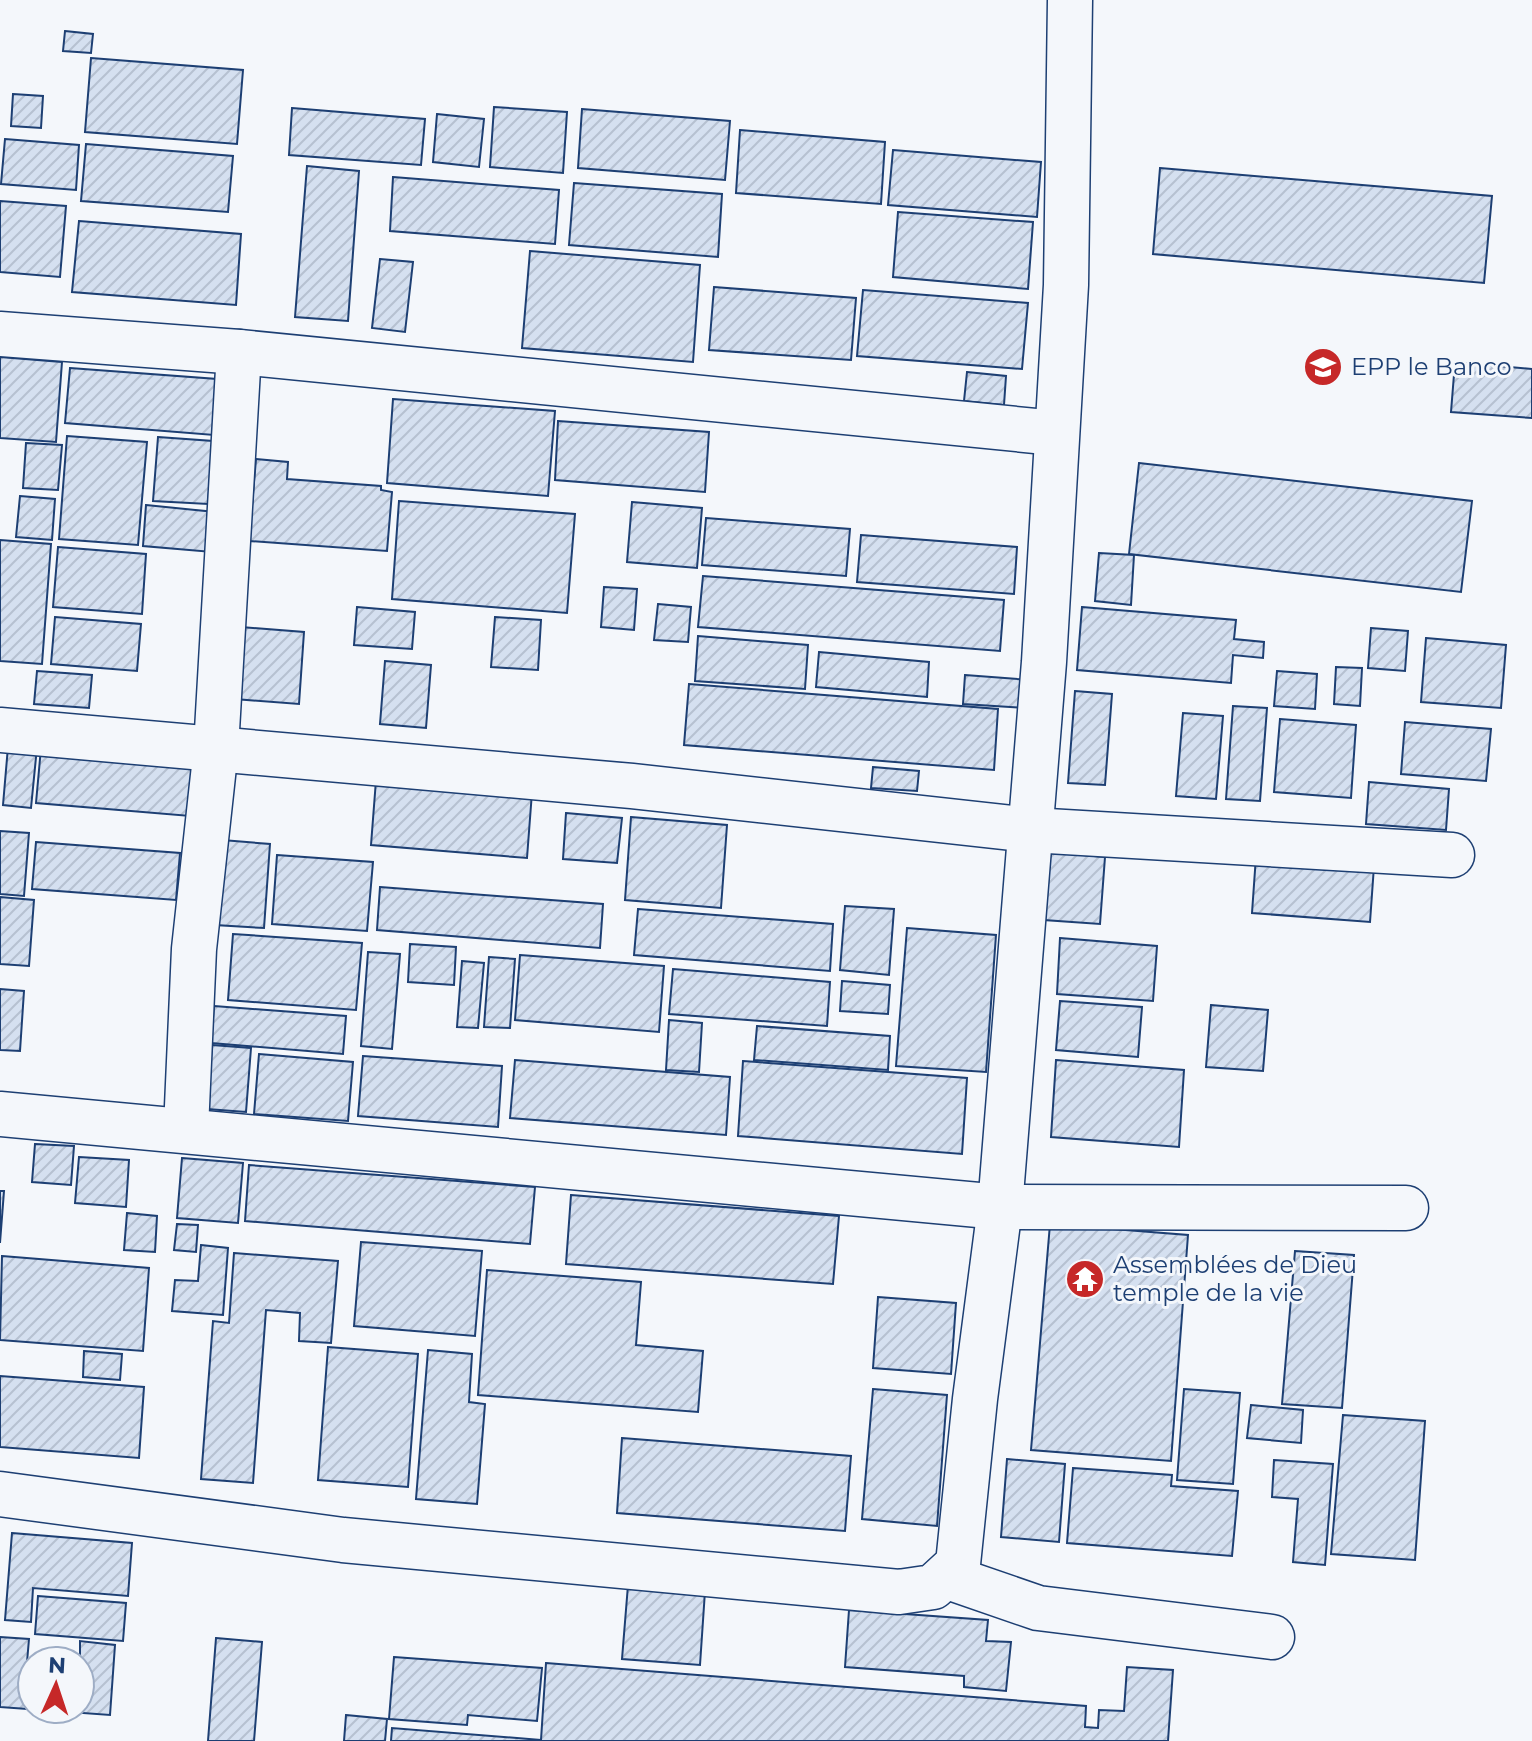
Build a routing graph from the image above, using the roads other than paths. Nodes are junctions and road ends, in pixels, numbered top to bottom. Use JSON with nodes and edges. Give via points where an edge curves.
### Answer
{"nodes":[{"id":1,"x":1070,"y":0,"type":"edge"},
{"id":2,"x":0,"y":334,"type":"edge"},
{"id":3,"x":239,"y":352,"type":"junction"},
{"id":4,"x":1056,"y":433,"type":"junction"},
{"id":5,"x":0,"y":730,"type":"edge"},
{"id":6,"x":216,"y":748,"type":"junction"},
{"id":7,"x":1031,"y":830,"type":"junction"},
{"id":8,"x":1452,"y":855,"type":"dead end"},
{"id":9,"x":0,"y":1114,"type":"edge"},
{"id":10,"x":186,"y":1129,"type":"junction"},
{"id":11,"x":1000,"y":1207,"type":"junction"},
{"id":12,"x":1406,"y":1208,"type":"dead end"},
{"id":13,"x":0,"y":1494,"type":"edge"},
{"id":14,"x":948,"y":1577,"type":"junction"},
{"id":15,"x":1272,"y":1637,"type":"dead end"}],
"edges":[{"from":1,"to":4,"type":"street","via":[[1066,285]]},
{"from":2,"to":3,"type":"street"},
{"from":3,"to":4,"type":"street"},
{"from":3,"to":6,"type":"street"},
{"from":4,"to":7,"type":"street"},
{"from":5,"to":6,"type":"street"},
{"from":6,"to":7,"type":"street"},
{"from":6,"to":10,"type":"street","via":[[194,949]]},
{"from":7,"to":8,"type":"street"},
{"from":7,"to":11,"type":"street"},
{"from":9,"to":10,"type":"street"},
{"from":10,"to":11,"type":"street"},
{"from":11,"to":12,"type":"street"},
{"from":11,"to":14,"type":"street","via":[[958,1564]]},
{"from":13,"to":14,"type":"street","via":[[343,1540],[899,1592],[933,1587]]},
{"from":14,"to":15,"type":"street","via":[[1038,1608]]}]}
